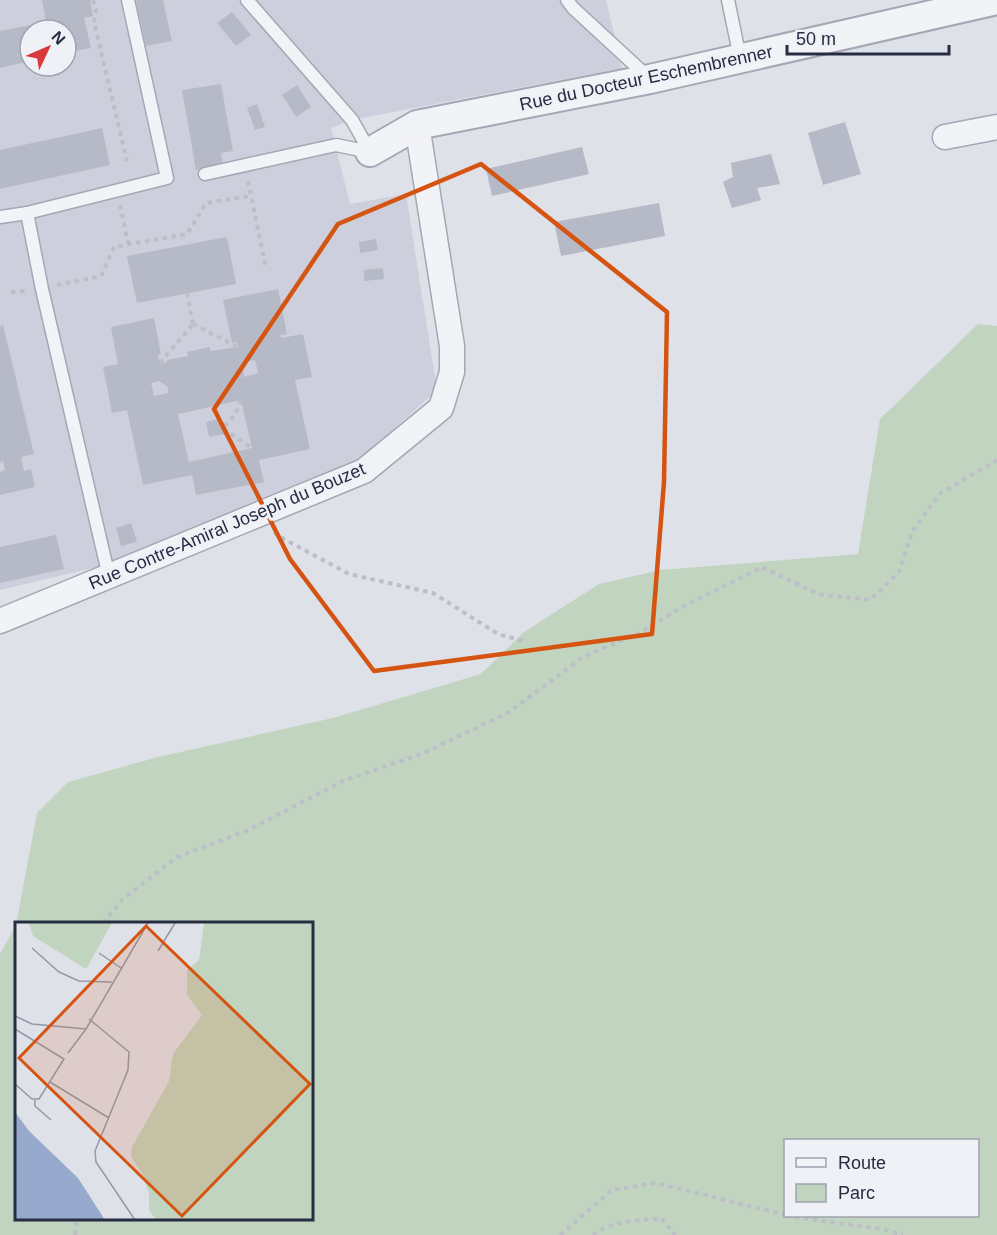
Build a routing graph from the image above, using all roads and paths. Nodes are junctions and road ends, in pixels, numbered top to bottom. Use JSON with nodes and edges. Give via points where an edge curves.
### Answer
{"nodes":[{"id":1,"x":93,"y":0,"type":"edge"},
{"id":2,"x":128,"y":0,"type":"edge"},
{"id":3,"x":248,"y":0,"type":"edge"},
{"id":4,"x":567,"y":0,"type":"edge"},
{"id":5,"x":728,"y":0,"type":"edge"},
{"id":6,"x":981,"y":2,"type":"edge"},
{"id":7,"x":740,"y":58,"type":"junction"},
{"id":8,"x":650,"y":79,"type":"junction"},
{"id":9,"x":417,"y":124,"type":"junction"},
{"id":10,"x":997,"y":127,"type":"edge"},
{"id":11,"x":945,"y":137,"type":"dead end"},
{"id":12,"x":370,"y":152,"type":"junction"},
{"id":13,"x":127,"y":161,"type":"dead end"},
{"id":14,"x":245,"y":165,"type":"junction"},
{"id":15,"x":205,"y":174,"type":"dead end"},
{"id":16,"x":251,"y":196,"type":"junction"},
{"id":17,"x":119,"y":201,"type":"dead end"},
{"id":18,"x":27,"y":213,"type":"junction"},
{"id":19,"x":0,"y":217,"type":"edge"},
{"id":20,"x":128,"y":243,"type":"junction"},
{"id":21,"x":266,"y":269,"type":"dead end"},
{"id":22,"x":42,"y":289,"type":"junction"},
{"id":23,"x":11,"y":292,"type":"dead end"},
{"id":24,"x":187,"y":293,"type":"dead end"},
{"id":25,"x":193,"y":324,"type":"junction"},
{"id":26,"x":238,"y":347,"type":"dead end"},
{"id":27,"x":160,"y":363,"type":"dead end"},
{"id":28,"x":241,"y":400,"type":"dead end"},
{"id":29,"x":252,"y":448,"type":"dead end"},
{"id":30,"x":997,"y":460,"type":"edge"},
{"id":31,"x":255,"y":517,"type":"junction"},
{"id":32,"x":109,"y":578,"type":"junction"},
{"id":33,"x":0,"y":621,"type":"edge"},
{"id":34,"x":523,"y":641,"type":"dead end"},
{"id":35,"x":104,"y":922,"type":"edge"},
{"id":36,"x":784,"y":1215,"type":"edge"},
{"id":37,"x":800,"y":1217,"type":"edge"},
{"id":38,"x":77,"y":1220,"type":"edge"},
{"id":39,"x":75,"y":1235,"type":"edge"},
{"id":40,"x":560,"y":1235,"type":"edge"},
{"id":41,"x":593,"y":1235,"type":"edge"},
{"id":42,"x":675,"y":1235,"type":"edge"},
{"id":43,"x":903,"y":1235,"type":"edge"}],
"edges":[{"from":1,"to":13,"type":"path","via":[[94,22]]},
{"from":2,"to":18,"type":"lane","via":[[167,178]]},
{"from":3,"to":12,"type":"lane","via":[[352,120]]},
{"from":4,"to":8,"type":"lane"},
{"from":5,"to":7,"type":"lane"},
{"from":6,"to":7,"type":"street","name":"Rue du Docteur Eschembrenner"},
{"from":7,"to":8,"type":"street","name":"Rue du Docteur Eschembrenner"},
{"from":8,"to":9,"type":"street","name":"Rue du Docteur Eschembrenner"},
{"from":9,"to":12,"type":"street","name":"Rue du Docteur Eschembrenner"},
{"from":9,"to":31,"type":"street","name":"Rue Contre-Amiral Joseph du Bouzet","via":[[452,346],[452,372],[441,408],[364,471]]},
{"from":10,"to":11,"type":"street"},
{"from":12,"to":14,"type":"lane","via":[[336,145]]},
{"from":14,"to":15,"type":"lane"},
{"from":14,"to":16,"type":"path"},
{"from":16,"to":20,"type":"path","via":[[206,203],[186,234]]},
{"from":16,"to":21,"type":"path"},
{"from":17,"to":20,"type":"path"},
{"from":18,"to":19,"type":"lane"},
{"from":18,"to":22,"type":"lane"},
{"from":20,"to":22,"type":"path","via":[[114,247],[101,276]]},
{"from":22,"to":23,"type":"path"},
{"from":22,"to":32,"type":"lane"},
{"from":24,"to":25,"type":"path"},
{"from":25,"to":26,"type":"path"},
{"from":25,"to":27,"type":"path"},
{"from":28,"to":29,"type":"path","via":[[222,428]]},
{"from":30,"to":35,"type":"path","via":[[939,494],[912,532],[898,572],[870,600],[818,594],[762,567],[638,634],[583,657],[508,712],[424,753],[343,781],[246,831],[177,857],[123,899]]},
{"from":31,"to":32,"type":"street","name":"Rue Contre-Amiral Joseph du Bouzet"},
{"from":31,"to":34,"type":"path","via":[[284,539],[350,574],[433,592],[498,634]]},
{"from":32,"to":33,"type":"street","name":"Rue Contre-Amiral Joseph du Bouzet"},
{"from":36,"to":40,"type":"path","via":[[656,1183],[612,1190]]},
{"from":37,"to":43,"type":"path"},
{"from":38,"to":39,"type":"path"},
{"from":41,"to":42,"type":"path","via":[[624,1222],[661,1218]]}]}
